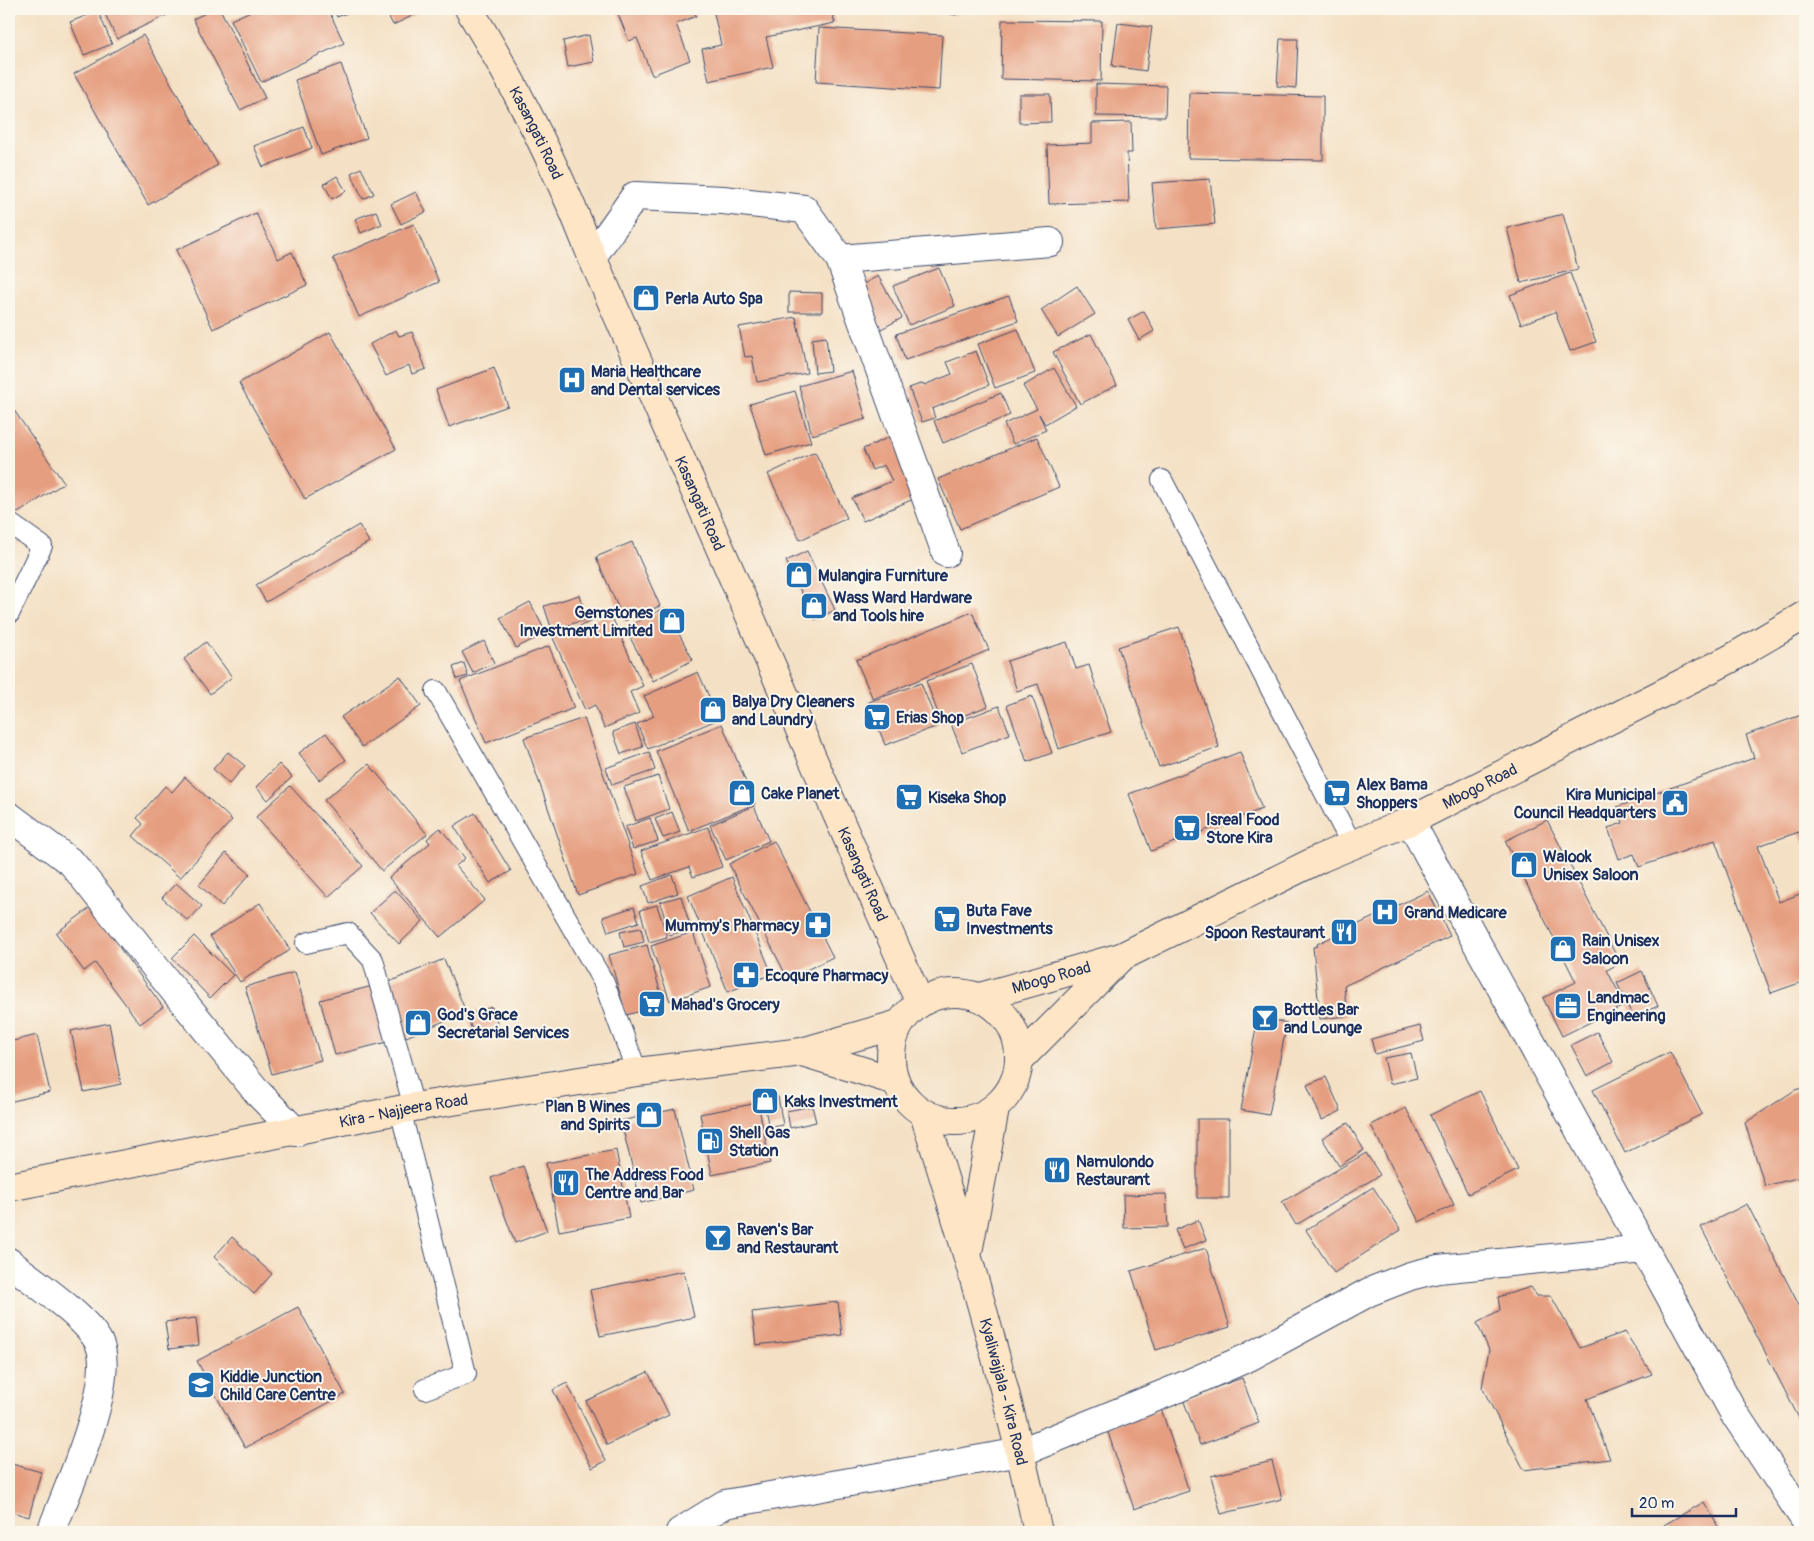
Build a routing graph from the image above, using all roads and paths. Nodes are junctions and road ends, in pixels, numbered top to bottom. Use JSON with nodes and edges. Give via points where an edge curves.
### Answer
{"nodes":[{"id":1,"x":470,"y":9,"type":"edge"},
{"id":2,"x":1050,"y":242,"type":"dead end"},
{"id":3,"x":592,"y":257,"type":"junction"},
{"id":4,"x":840,"y":259,"type":"junction"},
{"id":5,"x":1162,"y":480,"type":"dead end"},
{"id":6,"x":9,"y":523,"type":"edge"},
{"id":7,"x":946,"y":553,"type":"dead end"},
{"id":8,"x":9,"y":614,"type":"edge"},
{"id":9,"x":1805,"y":615,"type":"edge"},
{"id":10,"x":436,"y":691,"type":"dead end"},
{"id":11,"x":9,"y":816,"type":"edge"},
{"id":12,"x":1410,"y":822,"type":"junction"},
{"id":13,"x":1352,"y":845,"type":"junction"},
{"id":14,"x":306,"y":943,"type":"dead end"},
{"id":15,"x":1121,"y":957,"type":"junction"},
{"id":16,"x":980,"y":997,"type":"junction"},
{"id":17,"x":920,"y":1003,"type":"junction"},
{"id":18,"x":899,"y":1024,"type":"junction"},
{"id":19,"x":802,"y":1052,"type":"junction"},
{"id":20,"x":1021,"y":1058,"type":"junction"},
{"id":21,"x":637,"y":1072,"type":"junction"},
{"id":22,"x":895,"y":1081,"type":"junction"},
{"id":23,"x":407,"y":1108,"type":"junction"},
{"id":24,"x":995,"y":1109,"type":"junction"},
{"id":25,"x":924,"y":1114,"type":"junction"},
{"id":26,"x":296,"y":1132,"type":"junction"},
{"id":27,"x":9,"y":1187,"type":"edge"},
{"id":28,"x":1644,"y":1249,"type":"junction"},
{"id":29,"x":968,"y":1251,"type":"junction"},
{"id":30,"x":9,"y":1262,"type":"edge"},
{"id":31,"x":425,"y":1389,"type":"dead end"},
{"id":32,"x":1021,"y":1452,"type":"junction"},
{"id":33,"x":1805,"y":1520,"type":"edge"},
{"id":34,"x":51,"y":1532,"type":"edge"},
{"id":35,"x":680,"y":1532,"type":"edge"},
{"id":36,"x":1038,"y":1532,"type":"edge"}],
"edges":[{"from":1,"to":3,"type":"main road","name":"Kasangati Road","via":[[567,194]]},
{"from":2,"to":4,"type":"street"},
{"from":3,"to":4,"type":"street","via":[[635,196],[724,200],[804,209]]},
{"from":3,"to":17,"type":"main road","name":"Kasangati Road"},
{"from":4,"to":7,"type":"street"},
{"from":5,"to":13,"type":"lane"},
{"from":6,"to":8,"type":"lane","via":[[42,546]]},
{"from":9,"to":12,"type":"main road","name":"Mbogo Road","via":[[1730,659]]},
{"from":10,"to":21,"type":"lane","via":[[604,983]]},
{"from":11,"to":26,"type":"street","via":[[72,863],[247,1079]]},
{"from":12,"to":13,"type":"main road","name":"Mbogo Road"},
{"from":12,"to":28,"type":"street"},
{"from":13,"to":15,"type":"main road","name":"Mbogo Road"},
{"from":14,"to":23,"type":"lane","via":[[348,933],[374,960]]},
{"from":15,"to":16,"type":"main road","name":"Mbogo Road"},
{"from":15,"to":20,"type":"main road","name":"Mbogo Road"},
{"from":16,"to":17,"type":"main road","via":[[949,992]]},
{"from":16,"to":20,"type":"main road","via":[[1002,1012],[1016,1033]]},
{"from":17,"to":18,"type":"main road"},
{"from":18,"to":19,"type":"main road","name":"Kira - Najjeera Road"},
{"from":18,"to":22,"type":"main road","via":[[890,1052]]},
{"from":19,"to":21,"type":"main road","name":"Kira - Najjeera Road"},
{"from":19,"to":22,"type":"main road","name":"Kira - Najjeera Road"},
{"from":20,"to":24,"type":"main road","via":[[1014,1087]]},
{"from":21,"to":23,"type":"main road","name":"Kira - Najjeera Road"},
{"from":22,"to":25,"type":"main road","via":[[907,1100]]},
{"from":23,"to":26,"type":"main road","name":"Kira - Najjeera Road"},
{"from":23,"to":31,"type":"lane","via":[[466,1374]]},
{"from":24,"to":25,"type":"main road","via":[[973,1120],[948,1122]]},
{"from":24,"to":29,"type":"main road","name":"Kyaliwajjala - Kira Road"},
{"from":25,"to":29,"type":"main road","name":"Kyaliwajjala - Kira Road"},
{"from":26,"to":27,"type":"main road","name":"Kira - Najjeera Road"},
{"from":28,"to":32,"type":"street","via":[[1438,1269],[1410,1276],[1369,1292],[1249,1357]]},
{"from":28,"to":33,"type":"street","via":[[1734,1414]]},
{"from":29,"to":32,"type":"main road","name":"Kyaliwajjala - Kira Road"},
{"from":30,"to":34,"type":"street","via":[[85,1324],[99,1342],[104,1360],[89,1434]]},
{"from":32,"to":35,"type":"street","via":[[725,1504]]},
{"from":32,"to":36,"type":"main road","name":"Kyaliwajjala - Kira Road"}]}
